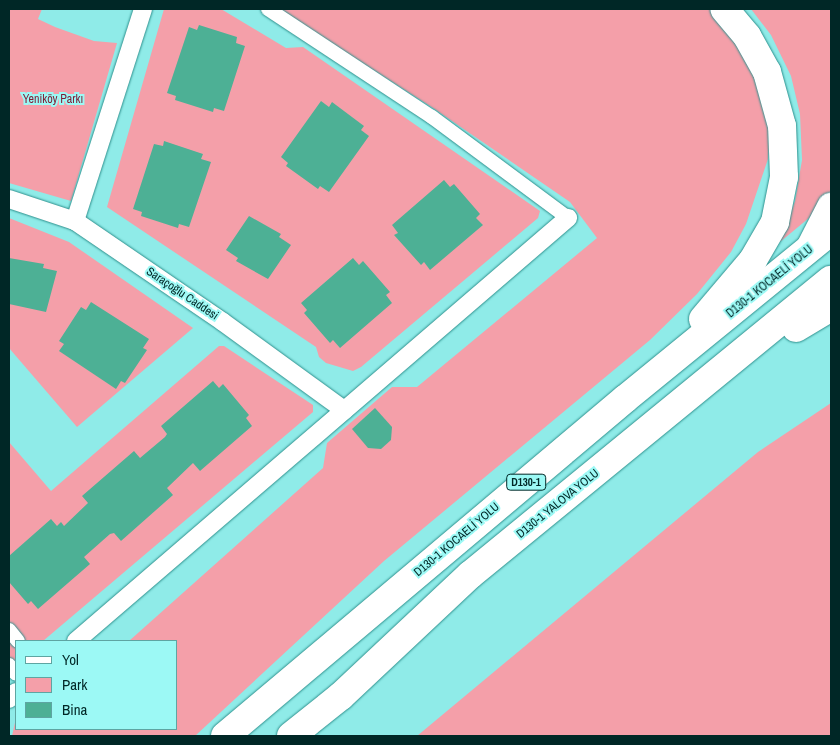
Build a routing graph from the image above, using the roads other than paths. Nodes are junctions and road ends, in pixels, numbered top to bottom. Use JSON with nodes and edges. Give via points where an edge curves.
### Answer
{"nodes":[{"id":1,"x":143,"y":9,"type":"edge"},
{"id":2,"x":268,"y":9,"type":"edge"},
{"id":3,"x":724,"y":9,"type":"edge"},
{"id":4,"x":9,"y":200,"type":"edge"},
{"id":5,"x":831,"y":208,"type":"edge"},
{"id":6,"x":568,"y":218,"type":"joint"},
{"id":7,"x":75,"y":221,"type":"junction"},
{"id":8,"x":831,"y":232,"type":"edge"},
{"id":9,"x":808,"y":251,"type":"junction"},
{"id":10,"x":831,"y":280,"type":"edge"},
{"id":11,"x":831,"y":307,"type":"edge"},
{"id":12,"x":625,"y":399,"type":"junction"},
{"id":13,"x":344,"y":410,"type":"junction"},
{"id":14,"x":9,"y":630,"type":"edge"},
{"id":15,"x":17,"y":640,"type":"edge"},
{"id":16,"x":77,"y":640,"type":"edge"},
{"id":17,"x":380,"y":659,"type":"junction"},
{"id":18,"x":225,"y":736,"type":"edge"},
{"id":19,"x":292,"y":736,"type":"edge"}],
"edges":[{"from":1,"to":7,"type":"street"},
{"from":2,"to":6,"type":"street","via":[[432,117]]},
{"from":3,"to":12,"type":"highway","via":[[747,36],[767,72],[782,126],[784,177],[775,222],[753,260],[718,303]]},
{"from":4,"to":7,"type":"street","name":"Saraçoğlu Caddesi"},
{"from":5,"to":9,"type":"highway"},
{"from":6,"to":13,"type":"street"},
{"from":7,"to":13,"type":"street","name":"Saraçoğlu Caddesi"},
{"from":8,"to":9,"type":"highway","name":"D130-1 KOCAELİ YOLU","number":"D130-1"},
{"from":9,"to":12,"type":"highway","name":"D130-1 KOCAELİ YOLU","number":"D130-1"},
{"from":10,"to":17,"type":"highway","name":"D130-1 YALOVA YOLU","number":"D130-1","via":[[470,575]]},
{"from":11,"to":17,"type":"highway","via":[[745,367]]},
{"from":12,"to":18,"type":"highway","name":"D130-1 KOCAELİ YOLU","number":"D130-1"},
{"from":13,"to":16,"type":"street"},
{"from":14,"to":15,"type":"street"},
{"from":17,"to":19,"type":"highway","name":"D130-1 YALOVA YOLU","number":"D130-1"}]}
